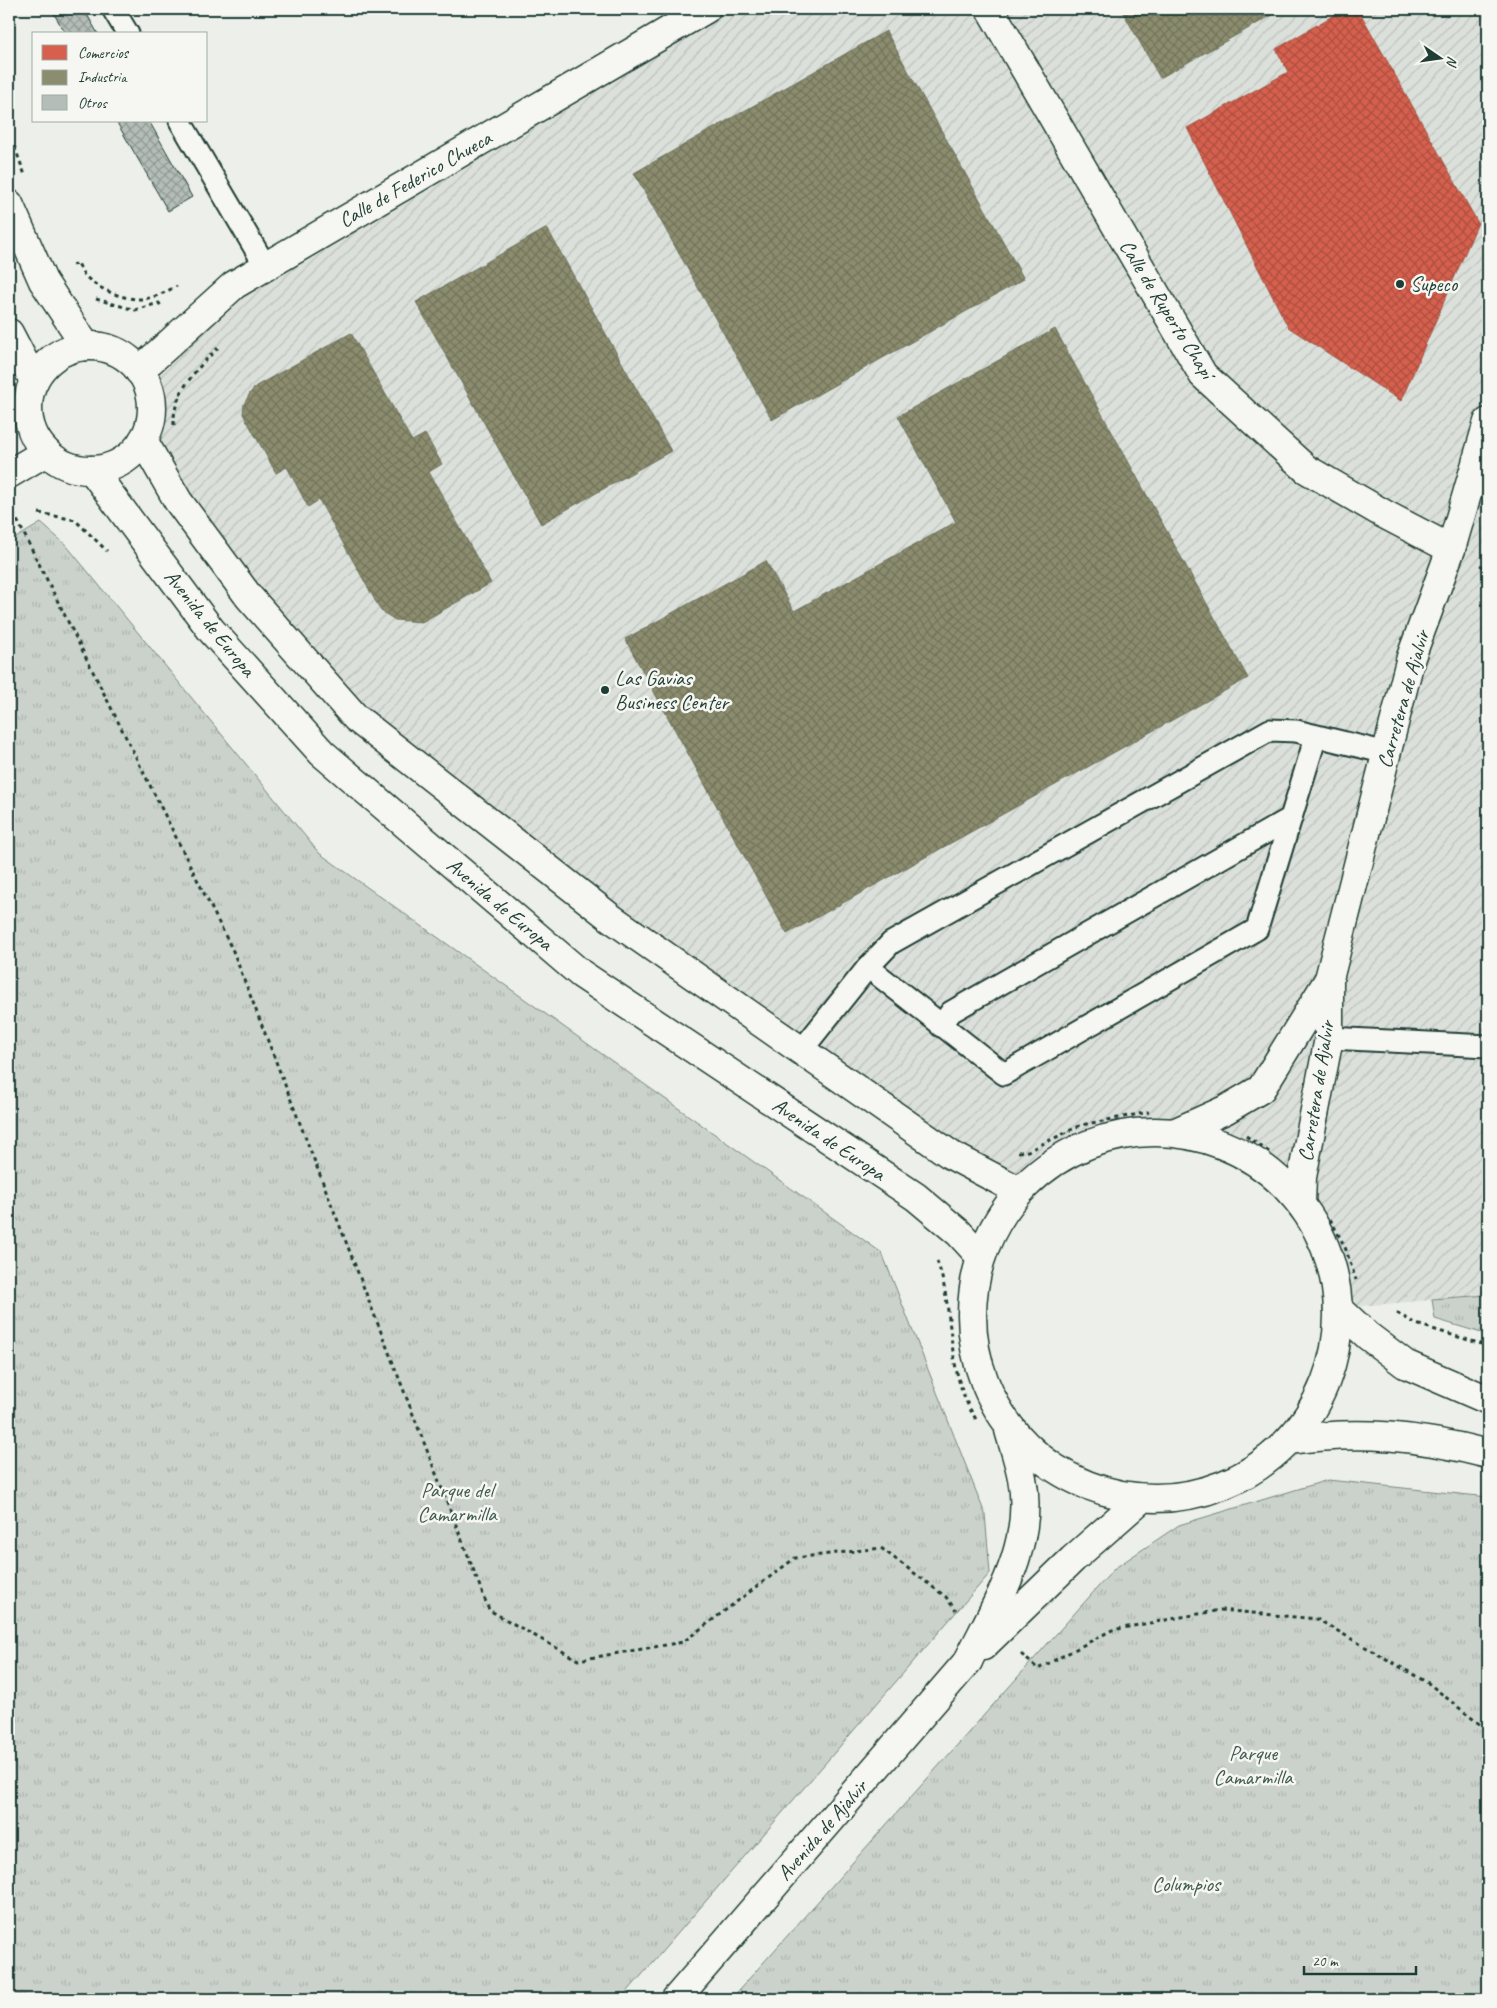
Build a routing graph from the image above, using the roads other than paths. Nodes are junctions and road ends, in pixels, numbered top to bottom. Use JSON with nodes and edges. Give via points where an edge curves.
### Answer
{"nodes":[{"id":1,"x":113,"y":9,"type":"edge"},
{"id":2,"x":706,"y":9,"type":"edge"},
{"id":3,"x":990,"y":9,"type":"edge"},
{"id":4,"x":127,"y":32,"type":"edge"},
{"id":5,"x":181,"y":122,"type":"edge"},
{"id":6,"x":9,"y":204,"type":"edge"},
{"id":7,"x":266,"y":266,"type":"junction"},
{"id":8,"x":9,"y":333,"type":"edge"},
{"id":9,"x":86,"y":346,"type":"junction"},
{"id":10,"x":139,"y":371,"type":"junction"},
{"id":11,"x":34,"y":381,"type":"junction"},
{"id":12,"x":1488,"y":422,"type":"edge"},
{"id":13,"x":143,"y":440,"type":"junction"},
{"id":14,"x":46,"y":452,"type":"junction"},
{"id":15,"x":92,"y":470,"type":"junction"},
{"id":16,"x":9,"y":474,"type":"edge"},
{"id":17,"x":1451,"y":549,"type":"junction"},
{"id":18,"x":1316,"y":736,"type":"junction"},
{"id":19,"x":1387,"y":753,"type":"junction"},
{"id":20,"x":1291,"y":818,"type":"junction"},
{"id":21,"x":868,"y":966,"type":"junction"},
{"id":22,"x":1329,"y":980,"type":"junction"},
{"id":23,"x":941,"y":1026,"type":"junction"},
{"id":24,"x":1329,"y":1038,"type":"junction"},
{"id":25,"x":1488,"y":1046,"type":"edge"},
{"id":26,"x":802,"y":1050,"type":"junction"},
{"id":27,"x":1176,"y":1132,"type":"junction"},
{"id":28,"x":1019,"y":1191,"type":"junction"},
{"id":29,"x":1301,"y":1203,"type":"junction"},
{"id":30,"x":981,"y":1257,"type":"junction"},
{"id":31,"x":1338,"y":1308,"type":"junction"},
{"id":32,"x":1488,"y":1400,"type":"edge"},
{"id":33,"x":1007,"y":1426,"type":"junction"},
{"id":34,"x":1290,"y":1440,"type":"junction"},
{"id":35,"x":1488,"y":1454,"type":"edge"},
{"id":36,"x":1141,"y":1499,"type":"junction"},
{"id":37,"x":968,"y":1661,"type":"junction"},
{"id":38,"x":676,"y":1999,"type":"edge"}],
"edges":[{"from":1,"to":4,"type":"lane"},
{"from":2,"to":7,"type":"street","name":"Calle de Federico Chueca"},
{"from":3,"to":17,"type":"street","name":"Calle de Ruperto Chapí","via":[[1203,375],[1306,469]]},
{"from":5,"to":7,"type":"lane"},
{"from":6,"to":9,"type":"street","via":[[44,281]]},
{"from":7,"to":10,"type":"street","name":"Calle de Federico Chueca","via":[[234,285]]},
{"from":8,"to":11,"type":"street"},
{"from":9,"to":10,"type":"street","via":[[106,348],[124,357]]},
{"from":9,"to":11,"type":"street","via":[[56,356]]},
{"from":10,"to":13,"type":"street","via":[[148,388],[152,406]]},
{"from":11,"to":14,"type":"street","via":[[28,399],[28,418],[34,437]]},
{"from":12,"to":17,"type":"street","name":"Carretera de Ajalvir"},
{"from":13,"to":15,"type":"street","via":[[130,456]]},
{"from":13,"to":26,"type":"street","via":[[178,501],[250,597],[356,718],[611,918]]},
{"from":14,"to":15,"type":"street","via":[[67,466]]},
{"from":14,"to":16,"type":"street"},
{"from":15,"to":30,"type":"street","name":"Avenida de Europa","via":[[212,630],[322,753],[581,974],[916,1198]]},
{"from":17,"to":19,"type":"street","name":"Carretera de Ajalvir","via":[[1411,657]]},
{"from":18,"to":19,"type":"lane"},
{"from":18,"to":20,"type":"lane"},
{"from":18,"to":21,"type":"lane","via":[[1270,730],[891,943]]},
{"from":19,"to":22,"type":"street","name":"Carretera de Ajalvir"},
{"from":20,"to":23,"type":"lane","via":[[952,1012]]},
{"from":20,"to":23,"type":"lane","via":[[1257,929],[1004,1074]]},
{"from":21,"to":23,"type":"lane"},
{"from":21,"to":26,"type":"lane"},
{"from":22,"to":24,"type":"street","name":"Carretera de Ajalvir"},
{"from":22,"to":27,"type":"street","name":"Carretera de Ajalvir","via":[[1261,1089]]},
{"from":24,"to":25,"type":"lane"},
{"from":24,"to":29,"type":"street","name":"Carretera de Ajalvir","via":[[1302,1177]]},
{"from":26,"to":28,"type":"street","via":[[951,1155]]},
{"from":27,"to":28,"type":"street","via":[[1142,1131],[1110,1136],[1064,1155]]},
{"from":27,"to":29,"type":"street","via":[[1224,1144],[1245,1154],[1285,1185]]},
{"from":28,"to":30,"type":"street","via":[[996,1222]]},
{"from":29,"to":31,"type":"street","via":[[1317,1228],[1328,1255]]},
{"from":30,"to":33,"type":"street","via":[[973,1292],[971,1327],[977,1362],[989,1395]]},
{"from":31,"to":32,"type":"street","via":[[1405,1364]]},
{"from":31,"to":34,"type":"street","via":[[1334,1356],[1318,1400]]},
{"from":33,"to":36,"type":"street","via":[[1031,1451],[1066,1477],[1115,1496]]},
{"from":33,"to":37,"type":"street","name":"Avenida de Ajalvir","via":[[1022,1478],[1025,1514],[1015,1565]]},
{"from":34,"to":35,"type":"street","via":[[1333,1434],[1377,1434]]},
{"from":34,"to":36,"type":"street","via":[[1247,1474],[1204,1492]]},
{"from":36,"to":37,"type":"street","name":"Avenida de Ajalvir","via":[[1073,1558]]},
{"from":37,"to":38,"type":"street","name":"Avenida de Ajalvir"}]}
